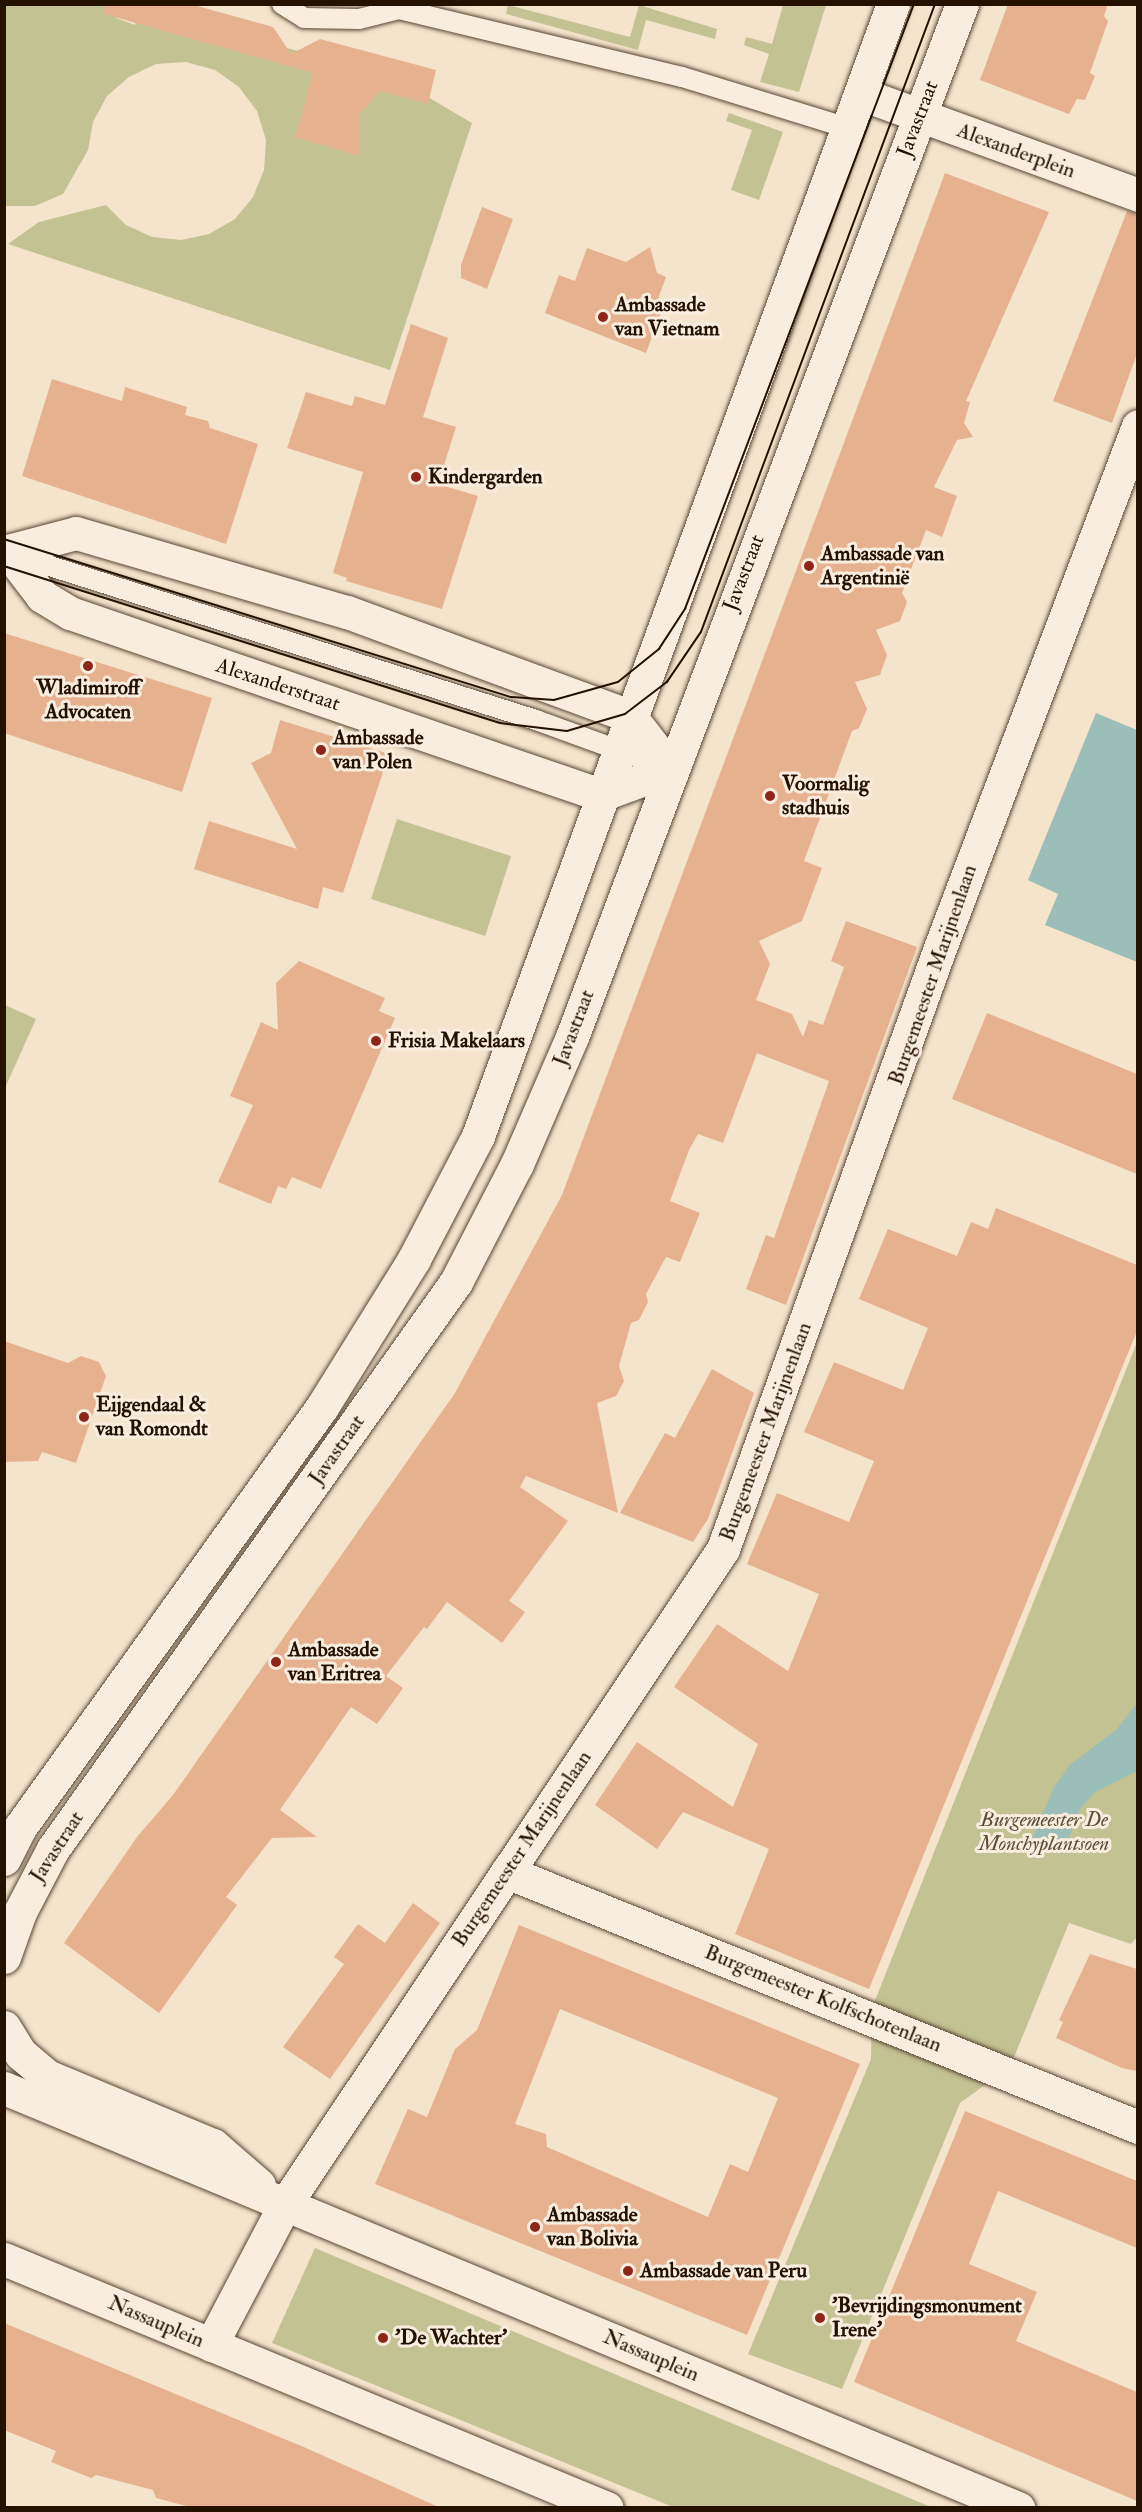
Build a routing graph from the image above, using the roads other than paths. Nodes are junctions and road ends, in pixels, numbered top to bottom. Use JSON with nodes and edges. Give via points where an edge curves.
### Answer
{"nodes":[{"id":1,"x":282,"y":4,"type":"edge"},
{"id":2,"x":892,"y":4,"type":"edge"},
{"id":3,"x":962,"y":4,"type":"edge"},
{"id":4,"x":861,"y":94,"type":"junction"},
{"id":5,"x":920,"y":116,"type":"junction"},
{"id":6,"x":848,"y":128,"type":"junction"},
{"id":7,"x":1137,"y":195,"type":"edge"},
{"id":8,"x":1137,"y":426,"type":"edge"},
{"id":9,"x":7,"y":552,"type":"edge"},
{"id":10,"x":630,"y":716,"type":"junction"},
{"id":11,"x":618,"y":750,"type":"junction"},
{"id":12,"x":671,"y":769,"type":"junction"},
{"id":13,"x":601,"y":795,"type":"junction"},
{"id":14,"x":4,"y":1859,"type":"edge"},
{"id":15,"x":507,"y":1872,"type":"junction"},
{"id":16,"x":4,"y":1957,"type":"edge"},
{"id":17,"x":4,"y":2027,"type":"edge"},
{"id":18,"x":4,"y":2088,"type":"edge"},
{"id":19,"x":1137,"y":2127,"type":"edge"},
{"id":20,"x":284,"y":2206,"type":"junction"},
{"id":21,"x":4,"y":2259,"type":"edge"},
{"id":22,"x":211,"y":2345,"type":"junction"},
{"id":23,"x":607,"y":2508,"type":"edge"},
{"id":24,"x":1018,"y":2508,"type":"edge"}],
"edges":[{"from":1,"to":6,"type":"lane","via":[[304,18],[359,19],[399,9],[682,77]]},
{"from":2,"to":4,"type":"street","name":"Javastraat"},
{"from":3,"to":5,"type":"street","name":"Javastraat"},
{"from":4,"to":5,"type":"street","name":"Alexanderplein"},
{"from":4,"to":6,"type":"street","name":"Javastraat"},
{"from":5,"to":7,"type":"street","name":"Alexanderplein"},
{"from":5,"to":12,"type":"street","name":"Javastraat"},
{"from":6,"to":10,"type":"street","name":"Javastraat","via":[[659,649]]},
{"from":8,"to":15,"type":"street","name":"Burgemeester Marijnenlaan","via":[[723,1549]]},
{"from":9,"to":10,"type":"street","via":[[76,533],[122,543],[346,612]]},
{"from":9,"to":11,"type":"lane"},
{"from":9,"to":13,"type":"street","name":"Alexanderstraat","via":[[42,596],[70,614]]},
{"from":10,"to":11,"type":"street","name":"Javastraat"},
{"from":10,"to":12,"type":"street"},
{"from":11,"to":12,"type":"lane"},
{"from":11,"to":13,"type":"street","name":"Javastraat"},
{"from":12,"to":13,"type":"street"},
{"from":12,"to":16,"type":"street","name":"Javastraat","via":[[572,1037],[517,1164],[456,1282],[53,1849],[20,1912]]},
{"from":13,"to":14,"type":"street","name":"Javastraat","via":[[478,1136],[414,1259],[322,1407],[21,1826]]},
{"from":15,"to":19,"type":"street","name":"Burgemeester Kolfschotenlaan"},
{"from":15,"to":20,"type":"street","name":"Burgemeester Marijnenlaan"},
{"from":17,"to":20,"type":"street","name":"Nassauplein","via":[[21,2054],[47,2076],[213,2145]]},
{"from":18,"to":20,"type":"street","name":"Nassauplein"},
{"from":20,"to":22,"type":"street","name":"Burgemeester Marijnenlaan"},
{"from":20,"to":24,"type":"street","name":"Nassauplein"},
{"from":21,"to":22,"type":"street","name":"Nassauplein"},
{"from":22,"to":23,"type":"street","name":"Nassauplein"}]}
